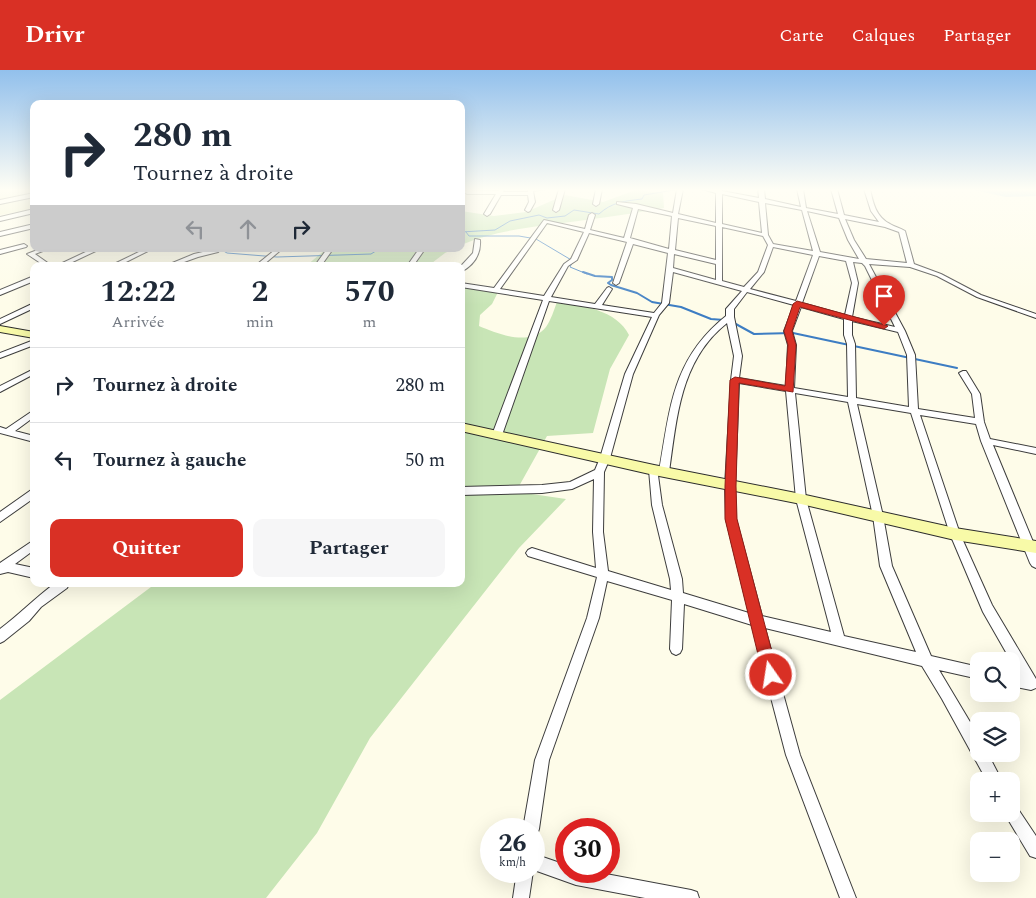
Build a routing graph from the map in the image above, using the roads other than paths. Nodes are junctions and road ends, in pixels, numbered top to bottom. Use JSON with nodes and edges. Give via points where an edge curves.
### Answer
{"nodes":[{"id":1,"x":27,"y":228,"type":"edge"},
{"id":2,"x":541,"y":228,"type":"edge"},
{"id":3,"x":577,"y":228,"type":"edge"},
{"id":4,"x":632,"y":228,"type":"edge"},
{"id":5,"x":674,"y":228,"type":"edge"},
{"id":6,"x":719,"y":228,"type":"edge"},
{"id":7,"x":731,"y":228,"type":"edge"},
{"id":8,"x":764,"y":228,"type":"edge"},
{"id":9,"x":809,"y":228,"type":"edge"},
{"id":10,"x":847,"y":228,"type":"edge"},
{"id":11,"x":891,"y":228,"type":"edge"},
{"id":12,"x":588,"y":230,"type":"junction"},
{"id":13,"x":0,"y":234,"type":"edge"},
{"id":14,"x":765,"y":235,"type":"junction"},
{"id":15,"x":477,"y":240,"type":"dead end"},
{"id":16,"x":629,"y":240,"type":"junction"},
{"id":17,"x":771,"y":245,"type":"junction"},
{"id":18,"x":24,"y":246,"type":"dead end"},
{"id":19,"x":672,"y":250,"type":"junction"},
{"id":20,"x":0,"y":252,"type":"edge"},
{"id":21,"x":36,"y":252,"type":"edge"},
{"id":22,"x":90,"y":252,"type":"edge"},
{"id":23,"x":143,"y":252,"type":"edge"},
{"id":24,"x":211,"y":252,"type":"edge"},
{"id":25,"x":276,"y":252,"type":"edge"},
{"id":26,"x":817,"y":254,"type":"junction"},
{"id":27,"x":849,"y":260,"type":"junction"},
{"id":28,"x":43,"y":262,"type":"edge"},
{"id":29,"x":68,"y":262,"type":"edge"},
{"id":30,"x":121,"y":262,"type":"edge"},
{"id":31,"x":178,"y":262,"type":"edge"},
{"id":32,"x":263,"y":262,"type":"edge"},
{"id":33,"x":864,"y":262,"type":"junction"},
{"id":34,"x":719,"y":263,"type":"junction"},
{"id":35,"x":911,"y":266,"type":"junction"},
{"id":36,"x":465,"y":267,"type":"edge"},
{"id":37,"x":670,"y":269,"type":"junction"},
{"id":38,"x":30,"y":280,"type":"edge"},
{"id":39,"x":720,"y":282,"type":"junction"},
{"id":40,"x":616,"y":283,"type":"dead end"},
{"id":41,"x":465,"y":285,"type":"edge"},
{"id":42,"x":609,"y":289,"type":"dead end"},
{"id":43,"x":748,"y":289,"type":"junction"},
{"id":44,"x":496,"y":290,"type":"junction"},
{"id":45,"x":0,"y":293,"type":"edge"},
{"id":46,"x":547,"y":297,"type":"junction"},
{"id":47,"x":797,"y":304,"type":"junction"},
{"id":48,"x":598,"y":305,"type":"junction"},
{"id":49,"x":30,"y":307,"type":"edge"},
{"id":50,"x":656,"y":314,"type":"junction"},
{"id":51,"x":1036,"y":316,"type":"edge"},
{"id":52,"x":730,"y":317,"type":"junction"},
{"id":53,"x":848,"y":318,"type":"junction"},
{"id":54,"x":0,"y":322,"type":"edge"},
{"id":55,"x":0,"y":329,"type":"edge"},
{"id":56,"x":901,"y":331,"type":"junction"},
{"id":57,"x":30,"y":335,"type":"edge"},
{"id":58,"x":30,"y":344,"type":"edge"},
{"id":59,"x":0,"y":356,"type":"edge"},
{"id":60,"x":30,"y":373,"type":"edge"},
{"id":61,"x":963,"y":373,"type":"dead end"},
{"id":62,"x":735,"y":380,"type":"junction"},
{"id":63,"x":0,"y":388,"type":"edge"},
{"id":64,"x":790,"y":390,"type":"junction"},
{"id":65,"x":852,"y":400,"type":"junction"},
{"id":66,"x":914,"y":410,"type":"junction"},
{"id":67,"x":30,"y":415,"type":"edge"},
{"id":68,"x":980,"y":422,"type":"junction"},
{"id":69,"x":465,"y":428,"type":"edge"},
{"id":70,"x":4,"y":430,"type":"edge"},
{"id":71,"x":496,"y":435,"type":"junction"},
{"id":72,"x":30,"y":438,"type":"edge"},
{"id":73,"x":986,"y":441,"type":"junction"},
{"id":74,"x":1036,"y":451,"type":"edge"},
{"id":75,"x":605,"y":458,"type":"junction"},
{"id":76,"x":659,"y":471,"type":"junction"},
{"id":77,"x":599,"y":472,"type":"junction"},
{"id":78,"x":730,"y":486,"type":"junction"},
{"id":79,"x":465,"y":490,"type":"edge"},
{"id":80,"x":30,"y":495,"type":"edge"},
{"id":81,"x":801,"y":499,"type":"junction"},
{"id":82,"x":878,"y":516,"type":"junction"},
{"id":83,"x":0,"y":518,"type":"edge"},
{"id":84,"x":955,"y":534,"type":"junction"},
{"id":85,"x":1032,"y":546,"type":"edge"},
{"id":86,"x":30,"y":547,"type":"edge"},
{"id":87,"x":532,"y":553,"type":"dead end"},
{"id":88,"x":1036,"y":564,"type":"edge"},
{"id":89,"x":0,"y":570,"type":"edge"},
{"id":90,"x":30,"y":572,"type":"edge"},
{"id":91,"x":603,"y":575,"type":"junction"},
{"id":92,"x":59,"y":587,"type":"edge"},
{"id":93,"x":678,"y":597,"type":"junction"},
{"id":94,"x":758,"y":621,"type":"junction"},
{"id":95,"x":0,"y":637,"type":"edge"},
{"id":96,"x":839,"y":639,"type":"junction"},
{"id":97,"x":676,"y":649,"type":"dead end"},
{"id":98,"x":1012,"y":652,"type":"edge"},
{"id":99,"x":927,"y":662,"type":"junction"},
{"id":100,"x":1020,"y":665,"type":"edge"},
{"id":101,"x":970,"y":671,"type":"edge"},
{"id":102,"x":1020,"y":682,"type":"edge"},
{"id":103,"x":970,"y":736,"type":"edge"},
{"id":104,"x":533,"y":818,"type":"edge"},
{"id":105,"x":1018,"y":822,"type":"edge"},
{"id":106,"x":1035,"y":849,"type":"edge"},
{"id":107,"x":545,"y":866,"type":"edge"},
{"id":108,"x":524,"y":883,"type":"edge"},
{"id":109,"x":522,"y":898,"type":"edge"},
{"id":110,"x":691,"y":898,"type":"edge"},
{"id":111,"x":848,"y":898,"type":"edge"}],
"edges":[{"from":1,"to":13,"type":"street"},
{"from":2,"to":44,"type":"street"},
{"from":3,"to":12,"type":"street"},
{"from":4,"to":16,"type":"street"},
{"from":5,"to":19,"type":"street"},
{"from":6,"to":34,"type":"street"},
{"from":7,"to":14,"type":"street"},
{"from":8,"to":14,"type":"street"},
{"from":9,"to":26,"type":"street"},
{"from":10,"to":33,"type":"street"},
{"from":11,"to":35,"type":"street","via":[[902,232]]},
{"from":12,"to":16,"type":"street"},
{"from":12,"to":46,"type":"street","via":[[573,261],[566,265]]},
{"from":14,"to":17,"type":"street"},
{"from":15,"to":36,"type":"street","via":[[475,259]]},
{"from":16,"to":19,"type":"street"},
{"from":16,"to":40,"type":"street"},
{"from":17,"to":26,"type":"street"},
{"from":17,"to":43,"type":"street","via":[[760,272]]},
{"from":18,"to":20,"type":"street"},
{"from":19,"to":34,"type":"street"},
{"from":19,"to":37,"type":"street"},
{"from":21,"to":28,"type":"street","via":[[30,254]]},
{"from":22,"to":29,"type":"street"},
{"from":23,"to":30,"type":"street"},
{"from":24,"to":31,"type":"street"},
{"from":25,"to":32,"type":"street"},
{"from":26,"to":27,"type":"street"},
{"from":26,"to":47,"type":"street"},
{"from":27,"to":33,"type":"street"},
{"from":27,"to":53,"type":"street","via":[[854,283]]},
{"from":33,"to":35,"type":"street"},
{"from":33,"to":56,"type":"street"},
{"from":34,"to":39,"type":"street"},
{"from":35,"to":51,"type":"street","via":[[939,275],[979,296]]},
{"from":37,"to":39,"type":"street"},
{"from":37,"to":50,"type":"street","via":[[664,304]]},
{"from":38,"to":45,"type":"street"},
{"from":39,"to":43,"type":"street"},
{"from":41,"to":44,"type":"street"},
{"from":42,"to":48,"type":"street"},
{"from":43,"to":47,"type":"street"},
{"from":43,"to":52,"type":"street","via":[[730,309]]},
{"from":44,"to":46,"type":"street"},
{"from":46,"to":48,"type":"street"},
{"from":46,"to":71,"type":"street"},
{"from":47,"to":53,"type":"street"},
{"from":47,"to":64,"type":"street","via":[[788,333],[792,345]]},
{"from":48,"to":50,"type":"street"},
{"from":49,"to":54,"type":"street"},
{"from":50,"to":75,"type":"street","via":[[628,374]]},
{"from":52,"to":62,"type":"street","via":[[738,356]]},
{"from":52,"to":76,"type":"street","via":[[714,329],[693,354],[679,385]]},
{"from":53,"to":56,"type":"street"},
{"from":53,"to":65,"type":"street"},
{"from":55,"to":57,"type":"street"},
{"from":56,"to":66,"type":"street","via":[[911,357]]},
{"from":58,"to":59,"type":"street"},
{"from":60,"to":63,"type":"street"},
{"from":61,"to":68,"type":"street","via":[[976,394]]},
{"from":62,"to":64,"type":"street"},
{"from":62,"to":78,"type":"street"},
{"from":64,"to":65,"type":"street"},
{"from":64,"to":81,"type":"street"},
{"from":65,"to":66,"type":"street"},
{"from":65,"to":82,"type":"street"},
{"from":66,"to":68,"type":"street"},
{"from":66,"to":84,"type":"street"},
{"from":67,"to":70,"type":"street"},
{"from":68,"to":73,"type":"street"},
{"from":69,"to":71,"type":"street"},
{"from":70,"to":72,"type":"street"},
{"from":71,"to":75,"type":"street"},
{"from":73,"to":74,"type":"street"},
{"from":73,"to":85,"type":"street"},
{"from":75,"to":76,"type":"street"},
{"from":75,"to":77,"type":"street"},
{"from":76,"to":78,"type":"street"},
{"from":76,"to":93,"type":"street","via":[[657,505]]},
{"from":77,"to":79,"type":"street","via":[[572,485]]},
{"from":77,"to":91,"type":"street","via":[[598,532]]},
{"from":78,"to":81,"type":"street"},
{"from":78,"to":94,"type":"street","via":[[731,519]]},
{"from":80,"to":83,"type":"street"},
{"from":81,"to":82,"type":"street"},
{"from":81,"to":96,"type":"street"},
{"from":82,"to":84,"type":"street"},
{"from":82,"to":99,"type":"street","via":[[886,566]]},
{"from":84,"to":85,"type":"street"},
{"from":84,"to":98,"type":"street","via":[[987,608]]},
{"from":85,"to":88,"type":"street"},
{"from":86,"to":89,"type":"street"},
{"from":87,"to":91,"type":"street"},
{"from":89,"to":90,"type":"street","via":[[7,567]]},
{"from":91,"to":93,"type":"street"},
{"from":91,"to":104,"type":"street","via":[[593,618],[542,760]]},
{"from":92,"to":95,"type":"street","via":[[36,603],[25,617]]},
{"from":93,"to":94,"type":"street"},
{"from":93,"to":97,"type":"street"},
{"from":94,"to":96,"type":"street"},
{"from":94,"to":111,"type":"street","via":[[794,755]]},
{"from":96,"to":99,"type":"street"},
{"from":99,"to":101,"type":"street"},
{"from":99,"to":103,"type":"street"},
{"from":100,"to":102,"type":"street","via":[[1031,684]]},
{"from":105,"to":106,"type":"street"},
{"from":107,"to":110,"type":"street","via":[[576,877]]},
{"from":108,"to":109,"type":"street"}]}
